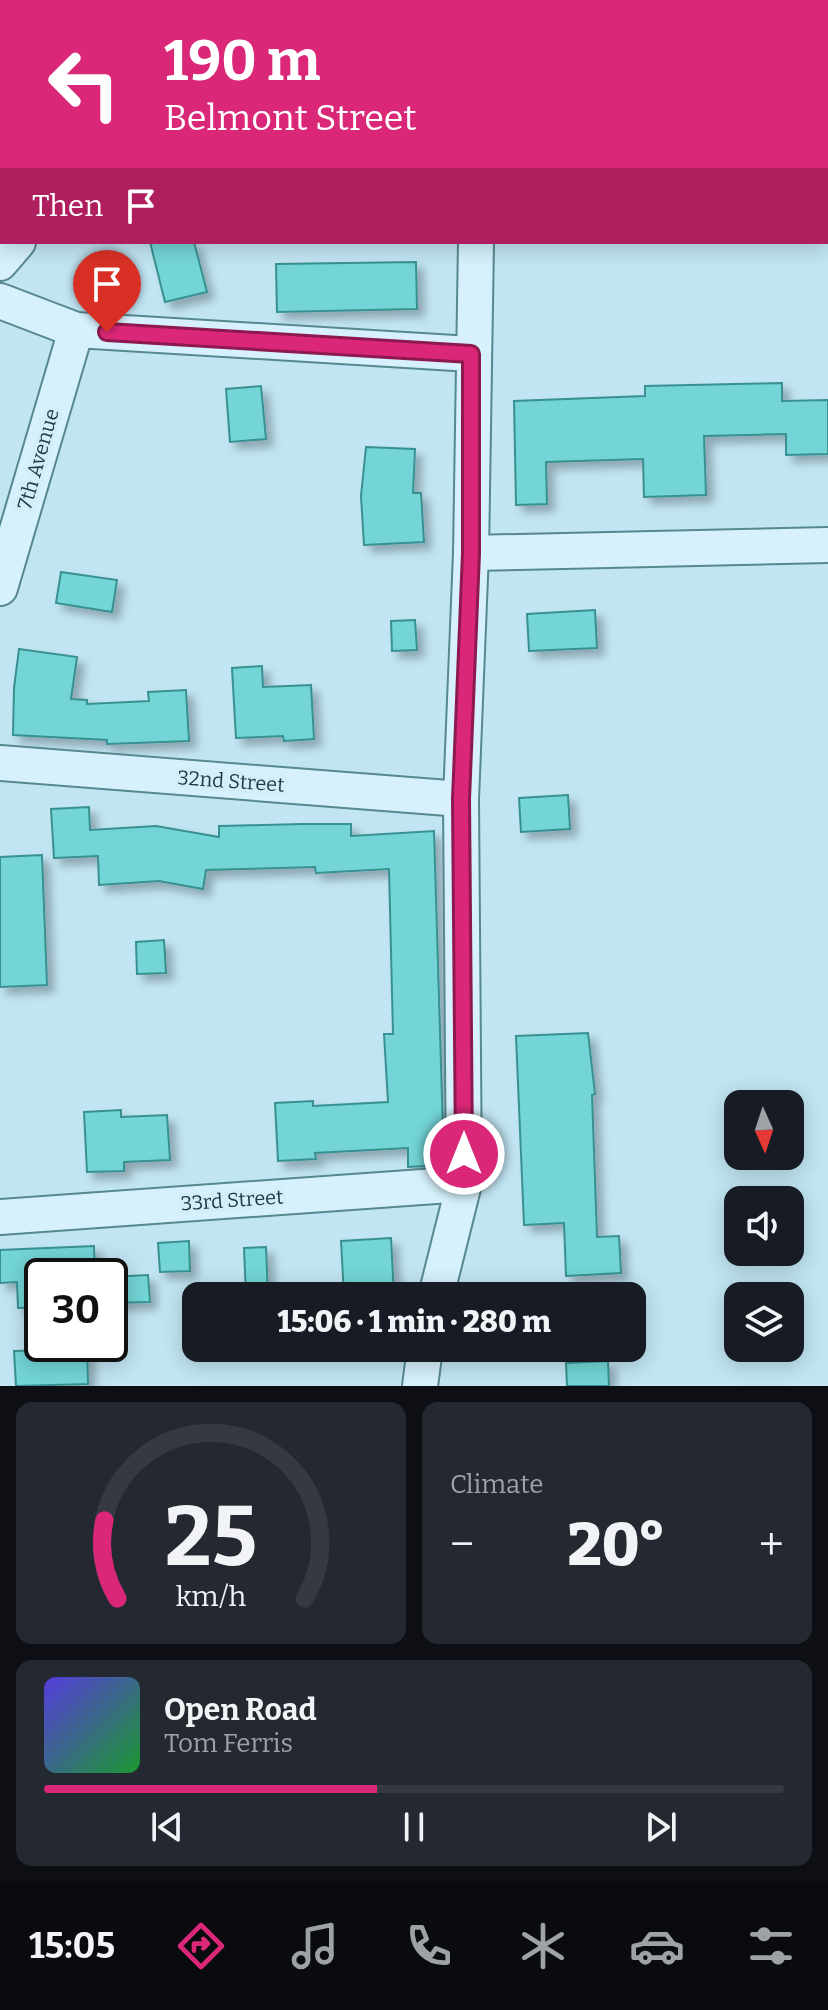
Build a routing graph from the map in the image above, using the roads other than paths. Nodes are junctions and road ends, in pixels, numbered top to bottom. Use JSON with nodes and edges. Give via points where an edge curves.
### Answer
{"nodes":[{"id":1,"x":16,"y":244,"type":"edge"},
{"id":2,"x":476,"y":244,"type":"edge"},
{"id":3,"x":0,"y":263,"type":"edge"},
{"id":4,"x":0,"y":301,"type":"edge"},
{"id":5,"x":76,"y":330,"type":"junction"},
{"id":6,"x":471,"y":354,"type":"junction"},
{"id":7,"x":828,"y":545,"type":"edge"},
{"id":8,"x":471,"y":553,"type":"junction"},
{"id":9,"x":0,"y":588,"type":"edge"},
{"id":10,"x":0,"y":763,"type":"edge"},
{"id":11,"x":461,"y":799,"type":"junction"},
{"id":12,"x":464,"y":1184,"type":"junction"},
{"id":13,"x":0,"y":1217,"type":"edge"},
{"id":14,"x":440,"y":1282,"type":"edge"},
{"id":15,"x":423,"y":1362,"type":"edge"},
{"id":16,"x":420,"y":1386,"type":"edge"}],
"edges":[{"from":1,"to":3,"type":"street"},
{"from":2,"to":6,"type":"street"},
{"from":4,"to":5,"type":"street"},
{"from":5,"to":6,"type":"street"},
{"from":5,"to":9,"type":"street","name":"7th Avenue"},
{"from":6,"to":8,"type":"street"},
{"from":7,"to":8,"type":"street"},
{"from":8,"to":11,"type":"street"},
{"from":10,"to":11,"type":"street","name":"32nd Street"},
{"from":11,"to":12,"type":"street"},
{"from":12,"to":13,"type":"street","name":"33rd Street"},
{"from":12,"to":14,"type":"street"},
{"from":15,"to":16,"type":"street"}]}
